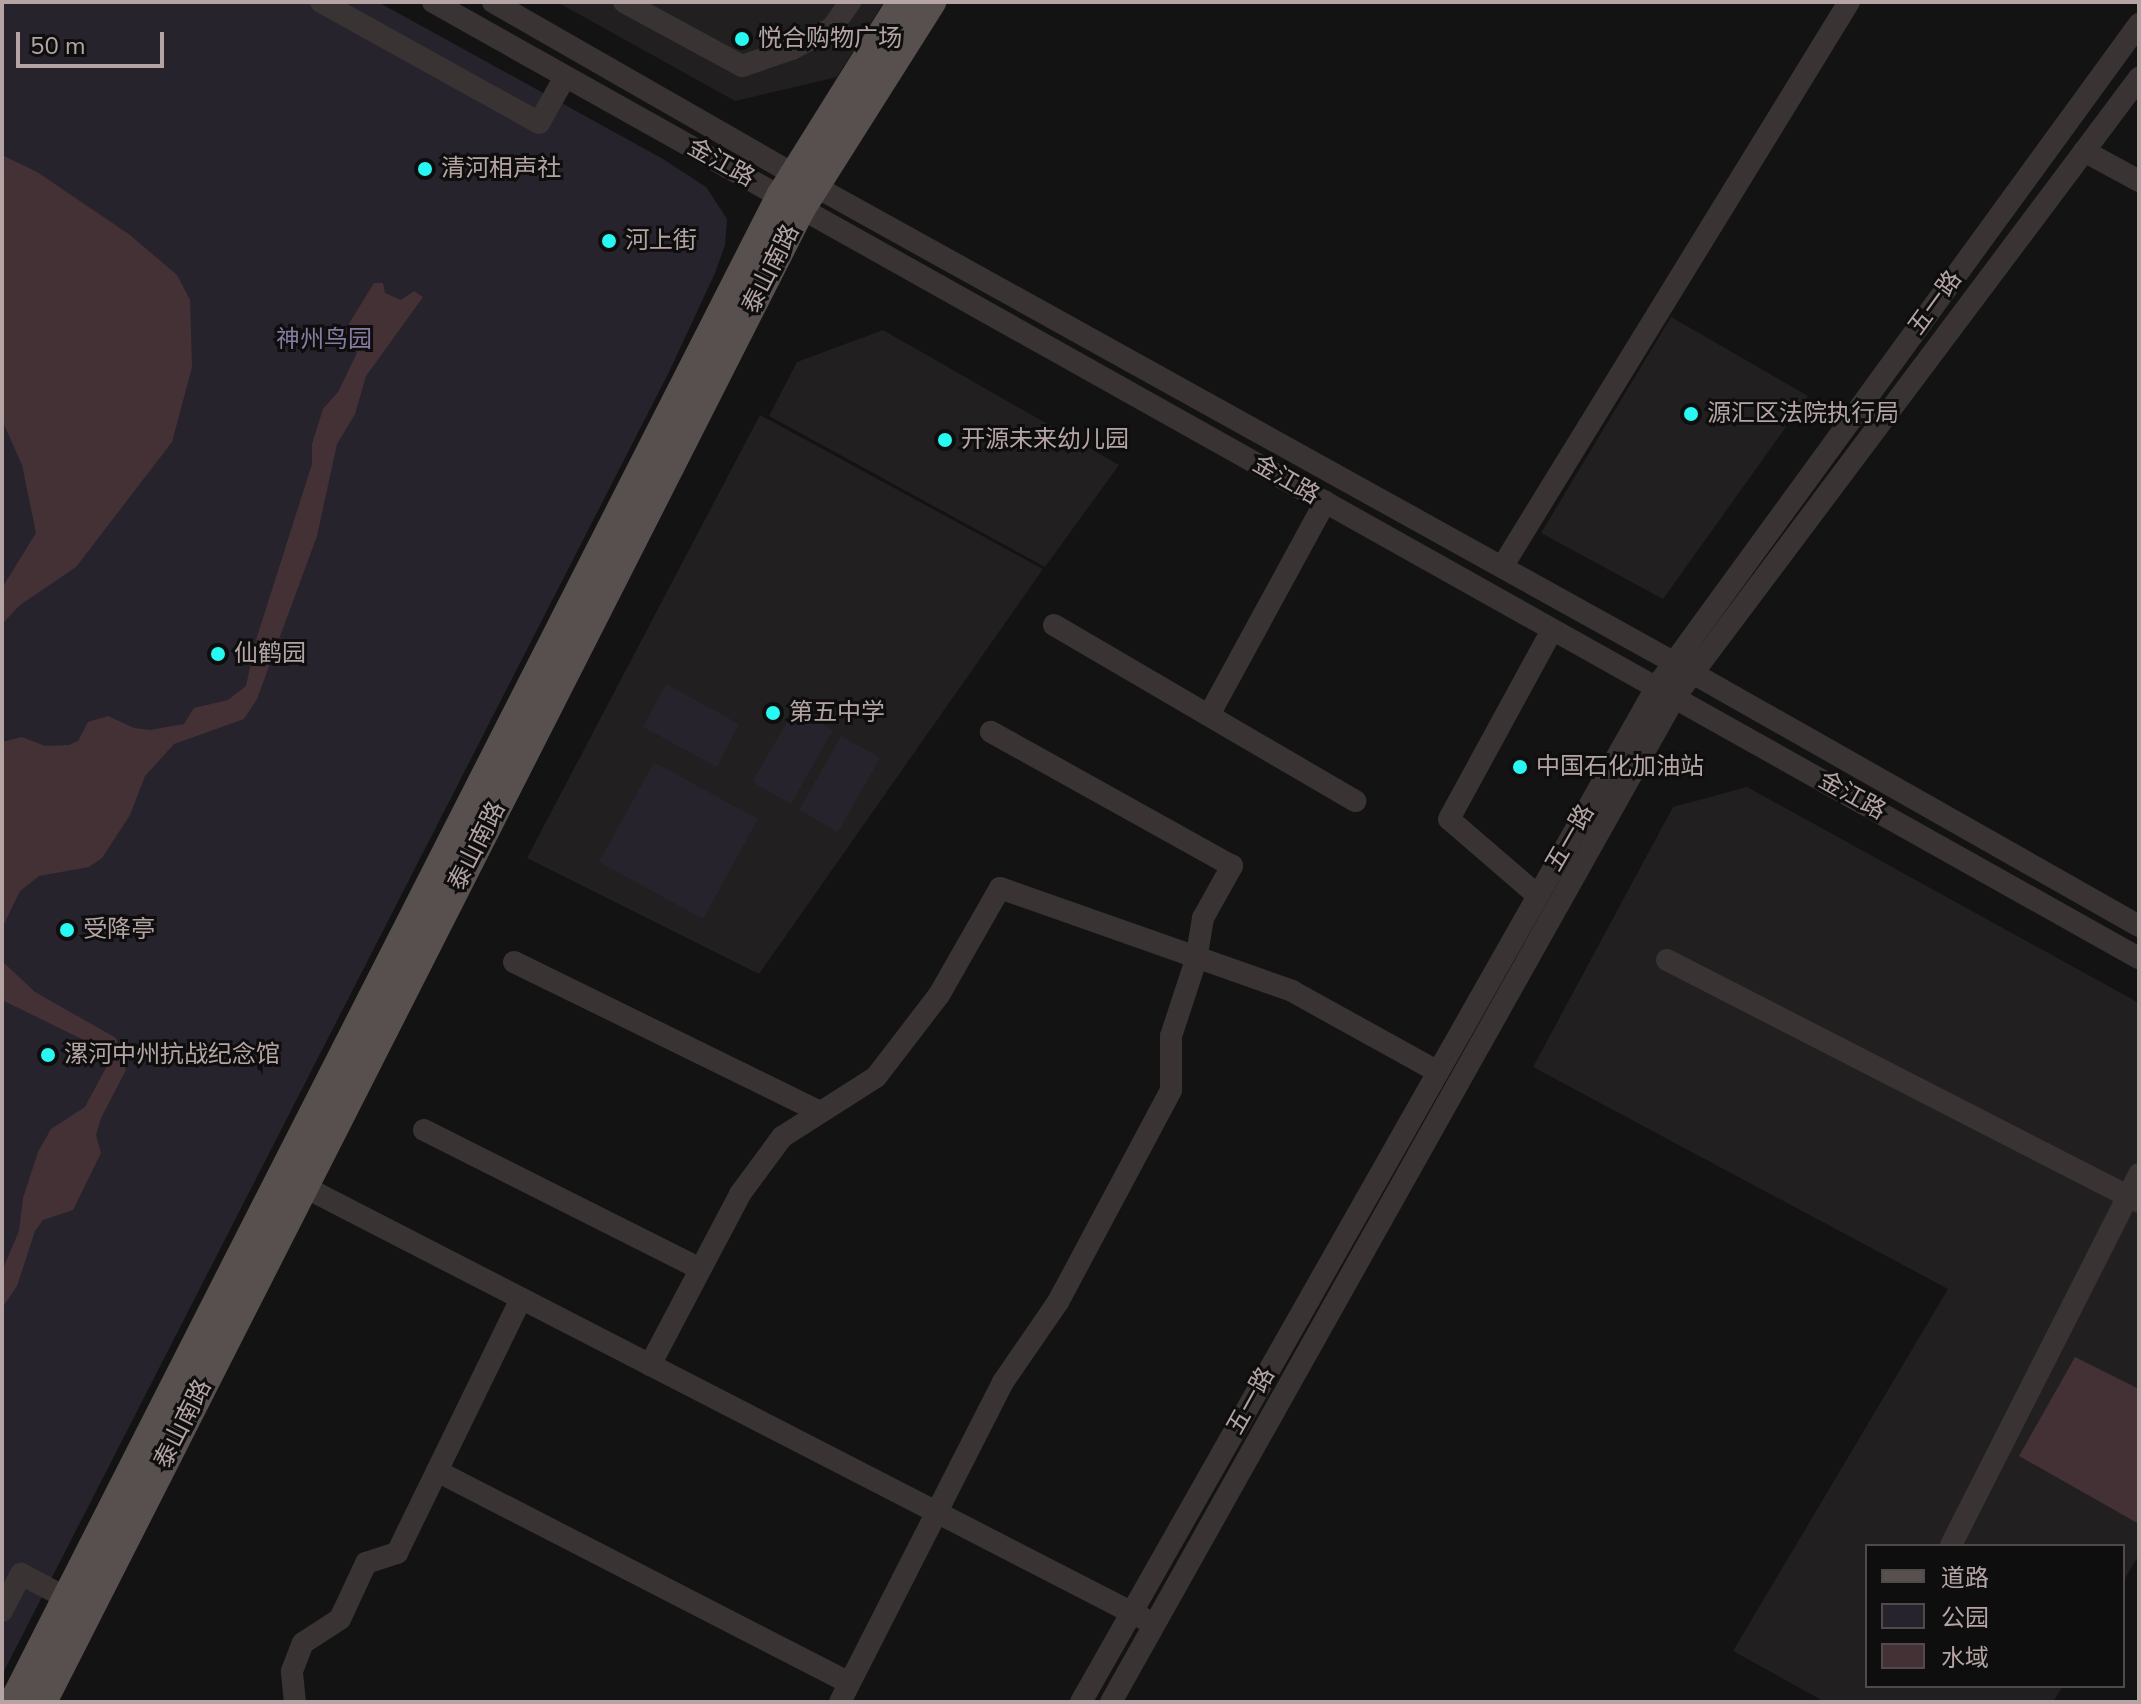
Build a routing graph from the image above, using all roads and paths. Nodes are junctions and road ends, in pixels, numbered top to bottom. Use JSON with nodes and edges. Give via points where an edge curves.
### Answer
{"nodes":[{"id":1,"x":321,"y":2,"type":"edge"},
{"id":2,"x":433,"y":2,"type":"edge"},
{"id":3,"x":493,"y":2,"type":"edge"},
{"id":4,"x":624,"y":2,"type":"edge"},
{"id":5,"x":850,"y":2,"type":"edge"},
{"id":6,"x":901,"y":2,"type":"edge"},
{"id":7,"x":932,"y":2,"type":"edge"},
{"id":8,"x":1849,"y":2,"type":"edge"},
{"id":9,"x":2139,"y":24,"type":"edge"},
{"id":10,"x":565,"y":77,"type":"junction"},
{"id":11,"x":2139,"y":78,"type":"edge"},
{"id":12,"x":2084,"y":151,"type":"junction"},
{"id":13,"x":2139,"y":181,"type":"edge"},
{"id":14,"x":797,"y":191,"type":"junction"},
{"id":15,"x":1215,"y":408,"type":"junction"},
{"id":16,"x":1202,"y":431,"type":"junction"},
{"id":17,"x":1325,"y":502,"type":"junction"},
{"id":18,"x":1502,"y":567,"type":"junction"},
{"id":19,"x":1054,"y":625,"type":"dead end"},
{"id":20,"x":1552,"y":630,"type":"junction"},
{"id":21,"x":1682,"y":667,"type":"junction"},
{"id":22,"x":1666,"y":692,"type":"junction"},
{"id":23,"x":1209,"y":715,"type":"junction"},
{"id":24,"x":991,"y":732,"type":"dead end"},
{"id":25,"x":1355,"y":801,"type":"dead end"},
{"id":26,"x":1537,"y":895,"type":"junction"},
{"id":27,"x":2139,"y":926,"type":"edge"},
{"id":28,"x":1197,"y":958,"type":"junction"},
{"id":29,"x":2139,"y":958,"type":"edge"},
{"id":30,"x":1667,"y":960,"type":"dead end"},
{"id":31,"x":514,"y":962,"type":"dead end"},
{"id":32,"x":1438,"y":1072,"type":"junction"},
{"id":33,"x":820,"y":1112,"type":"junction"},
{"id":34,"x":424,"y":1130,"type":"dead end"},
{"id":35,"x":2139,"y":1174,"type":"edge"},
{"id":36,"x":292,"y":1181,"type":"junction"},
{"id":37,"x":2133,"y":1199,"type":"edge"},
{"id":38,"x":700,"y":1269,"type":"junction"},
{"id":39,"x":521,"y":1299,"type":"junction"},
{"id":40,"x":650,"y":1365,"type":"junction"},
{"id":41,"x":437,"y":1471,"type":"junction"},
{"id":42,"x":937,"y":1513,"type":"junction"},
{"id":43,"x":1952,"y":1544,"type":"edge"},
{"id":44,"x":65,"y":1597,"type":"junction"},
{"id":45,"x":2,"y":1611,"type":"edge"},
{"id":46,"x":1132,"y":1613,"type":"junction"},
{"id":47,"x":1155,"y":1625,"type":"junction"},
{"id":48,"x":844,"y":1693,"type":"edge"},
{"id":49,"x":13,"y":1702,"type":"edge"},
{"id":50,"x":43,"y":1702,"type":"edge"},
{"id":51,"x":295,"y":1702,"type":"edge"},
{"id":52,"x":1081,"y":1702,"type":"edge"},
{"id":53,"x":1111,"y":1702,"type":"edge"}],
"edges":[{"from":1,"to":10,"type":"street","via":[[539,123]]},
{"from":2,"to":10,"type":"street","name":"金江路"},
{"from":3,"to":14,"type":"street","name":"金江路"},
{"from":4,"to":5,"type":"street","via":[[742,66],[832,28]]},
{"from":6,"to":14,"type":"main road","name":"泰山南路"},
{"from":7,"to":14,"type":"main road","name":"泰山南路"},
{"from":8,"to":18,"type":"street"},
{"from":9,"to":21,"type":"street","name":"五一路"},
{"from":10,"to":14,"type":"street","name":"金江路"},
{"from":11,"to":12,"type":"street","name":"五一路"},
{"from":12,"to":13,"type":"street"},
{"from":12,"to":21,"type":"street","name":"五一路"},
{"from":14,"to":15,"type":"street","name":"金江路"},
{"from":14,"to":16,"type":"street","name":"金江路"},
{"from":14,"to":36,"type":"main road","name":"泰山南路"},
{"from":15,"to":16,"type":"street"},
{"from":15,"to":18,"type":"street","name":"金江路"},
{"from":16,"to":17,"type":"street","name":"金江路"},
{"from":17,"to":20,"type":"street","name":"金江路"},
{"from":17,"to":23,"type":"street"},
{"from":18,"to":21,"type":"street","name":"金江路"},
{"from":19,"to":23,"type":"street"},
{"from":20,"to":22,"type":"street","name":"金江路"},
{"from":20,"to":26,"type":"street","via":[[1449,819]]},
{"from":21,"to":22,"type":"street","name":"五一路"},
{"from":21,"to":27,"type":"street","name":"金江路"},
{"from":22,"to":26,"type":"street","name":"五一路"},
{"from":22,"to":29,"type":"street","name":"金江路"},
{"from":22,"to":47,"type":"street","name":"五一路"},
{"from":23,"to":25,"type":"street"},
{"from":24,"to":28,"type":"street","via":[[1232,866],[1203,918]]},
{"from":26,"to":32,"type":"street","name":"五一路"},
{"from":28,"to":32,"type":"street","via":[[1292,991]]},
{"from":28,"to":33,"type":"street","via":[[1000,888],[939,995],[876,1077]]},
{"from":28,"to":42,"type":"street","via":[[1171,1036],[1171,1090],[1058,1302],[1003,1382]]},
{"from":30,"to":37,"type":"street"},
{"from":31,"to":33,"type":"street"},
{"from":32,"to":46,"type":"street","name":"五一路"},
{"from":33,"to":38,"type":"street","via":[[782,1137],[740,1194]]},
{"from":34,"to":38,"type":"street"},
{"from":35,"to":37,"type":"street"},
{"from":36,"to":39,"type":"street"},
{"from":36,"to":44,"type":"main road","name":"泰山南路"},
{"from":36,"to":50,"type":"main road","name":"泰山南路"},
{"from":37,"to":43,"type":"street"},
{"from":38,"to":40,"type":"street"},
{"from":39,"to":40,"type":"street"},
{"from":39,"to":41,"type":"street"},
{"from":40,"to":42,"type":"street"},
{"from":41,"to":48,"type":"street"},
{"from":41,"to":51,"type":"street","via":[[397,1553],[366,1563],[340,1619],[303,1643],[292,1671]]},
{"from":42,"to":46,"type":"street"},
{"from":42,"to":48,"type":"street"},
{"from":44,"to":45,"type":"street","via":[[21,1574]]},
{"from":44,"to":49,"type":"main road","name":"泰山南路"},
{"from":46,"to":47,"type":"street"},
{"from":46,"to":52,"type":"street","name":"五一路"},
{"from":47,"to":53,"type":"street","name":"五一路"}]}
